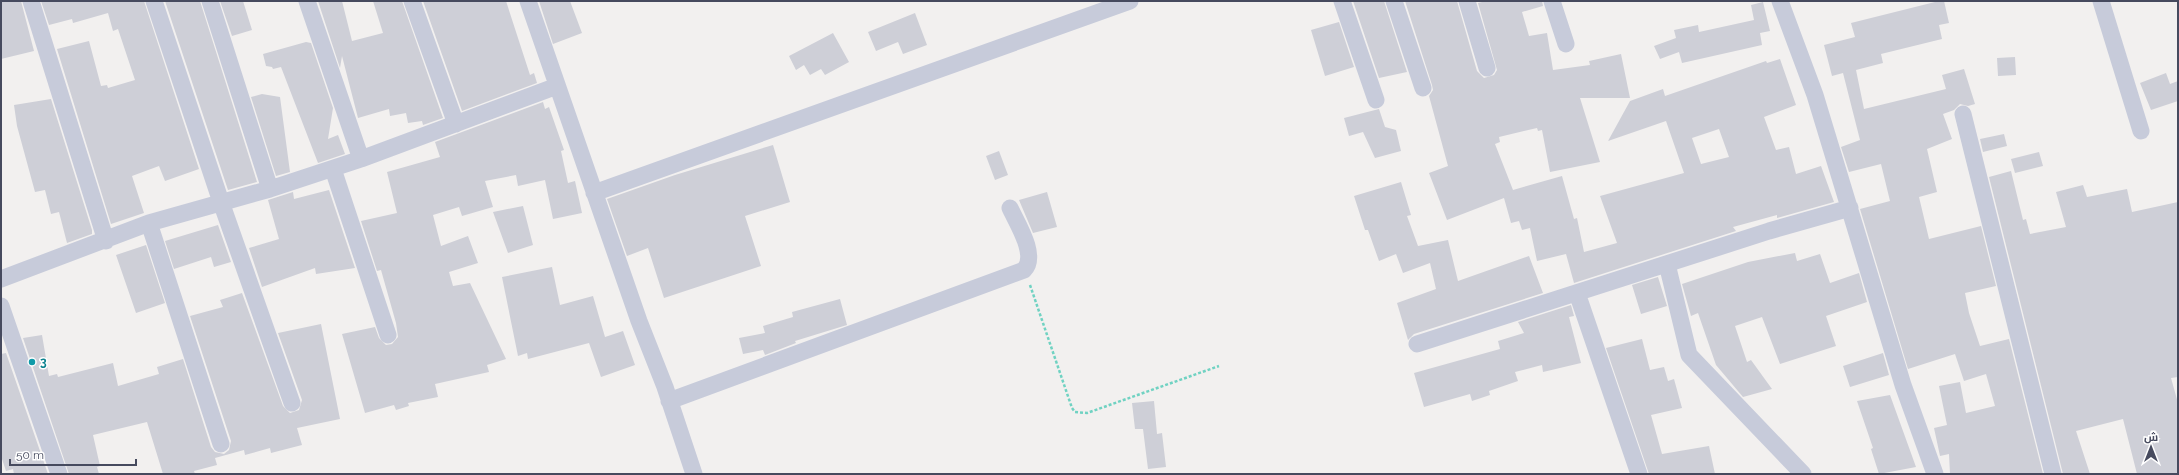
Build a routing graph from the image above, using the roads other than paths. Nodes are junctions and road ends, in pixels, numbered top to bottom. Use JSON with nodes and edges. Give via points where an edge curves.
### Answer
{"nodes":[{"id":1,"x":31,"y":1,"type":"edge"},
{"id":2,"x":154,"y":1,"type":"edge"},
{"id":3,"x":210,"y":1,"type":"edge"},
{"id":4,"x":308,"y":1,"type":"edge"},
{"id":5,"x":412,"y":1,"type":"edge"},
{"id":6,"x":528,"y":1,"type":"edge"},
{"id":7,"x":1130,"y":1,"type":"edge"},
{"id":8,"x":1342,"y":1,"type":"edge"},
{"id":9,"x":1394,"y":1,"type":"edge"},
{"id":10,"x":1467,"y":1,"type":"edge"},
{"id":11,"x":1552,"y":1,"type":"edge"},
{"id":12,"x":1780,"y":1,"type":"edge"},
{"id":13,"x":2101,"y":1,"type":"edge"},
{"id":14,"x":1566,"y":44,"type":"dead end"},
{"id":15,"x":1487,"y":68,"type":"dead end"},
{"id":16,"x":557,"y":86,"type":"junction"},
{"id":17,"x":1423,"y":88,"type":"dead end"},
{"id":18,"x":1376,"y":100,"type":"dead end"},
{"id":19,"x":1963,"y":114,"type":"dead end"},
{"id":20,"x":456,"y":124,"type":"junction"},
{"id":21,"x":2141,"y":131,"type":"dead end"},
{"id":22,"x":361,"y":160,"type":"junction"},
{"id":23,"x":333,"y":169,"type":"junction"},
{"id":24,"x":270,"y":189,"type":"junction"},
{"id":25,"x":594,"y":193,"type":"junction"},
{"id":26,"x":221,"y":202,"type":"junction"},
{"id":27,"x":1010,"y":208,"type":"dead end"},
{"id":28,"x":1850,"y":208,"type":"junction"},
{"id":29,"x":149,"y":223,"type":"junction"},
{"id":30,"x":106,"y":240,"type":"junction"},
{"id":31,"x":1667,"y":264,"type":"junction"},
{"id":32,"x":1,"y":279,"type":"edge"},
{"id":33,"x":1578,"y":293,"type":"junction"},
{"id":34,"x":1,"y":306,"type":"edge"},
{"id":35,"x":388,"y":335,"type":"dead end"},
{"id":36,"x":1417,"y":344,"type":"dead end"},
{"id":37,"x":669,"y":401,"type":"junction"},
{"id":38,"x":292,"y":403,"type":"dead end"},
{"id":39,"x":221,"y":444,"type":"dead end"},
{"id":40,"x":59,"y":474,"type":"edge"},
{"id":41,"x":694,"y":474,"type":"edge"},
{"id":42,"x":1639,"y":474,"type":"edge"},
{"id":43,"x":1803,"y":474,"type":"edge"},
{"id":44,"x":1936,"y":474,"type":"edge"},
{"id":45,"x":2053,"y":474,"type":"edge"}],
"edges":[{"from":1,"to":30,"type":"street"},
{"from":2,"to":26,"type":"street"},
{"from":3,"to":24,"type":"street"},
{"from":4,"to":22,"type":"street"},
{"from":5,"to":20,"type":"street"},
{"from":6,"to":16,"type":"street"},
{"from":7,"to":25,"type":"street"},
{"from":8,"to":18,"type":"street"},
{"from":9,"to":17,"type":"street"},
{"from":10,"to":15,"type":"street"},
{"from":11,"to":14,"type":"street"},
{"from":12,"to":28,"type":"street","via":[[1815,95]]},
{"from":13,"to":21,"type":"street"},
{"from":16,"to":20,"type":"street"},
{"from":16,"to":25,"type":"street"},
{"from":19,"to":45,"type":"street"},
{"from":20,"to":22,"type":"street"},
{"from":22,"to":23,"type":"street"},
{"from":23,"to":24,"type":"street"},
{"from":23,"to":35,"type":"street"},
{"from":24,"to":26,"type":"street"},
{"from":25,"to":37,"type":"street","via":[[638,321]]},
{"from":26,"to":29,"type":"street"},
{"from":26,"to":38,"type":"street"},
{"from":27,"to":37,"type":"street","via":[[1030,253],[1029,265],[1024,270]]},
{"from":28,"to":31,"type":"street"},
{"from":28,"to":44,"type":"street","via":[[1903,385]]},
{"from":29,"to":30,"type":"street"},
{"from":29,"to":39,"type":"street"},
{"from":30,"to":32,"type":"street"},
{"from":31,"to":33,"type":"street"},
{"from":31,"to":43,"type":"street","via":[[1689,355]]},
{"from":33,"to":36,"type":"street"},
{"from":33,"to":42,"type":"street"},
{"from":34,"to":40,"type":"street"},
{"from":37,"to":41,"type":"street"}]}
